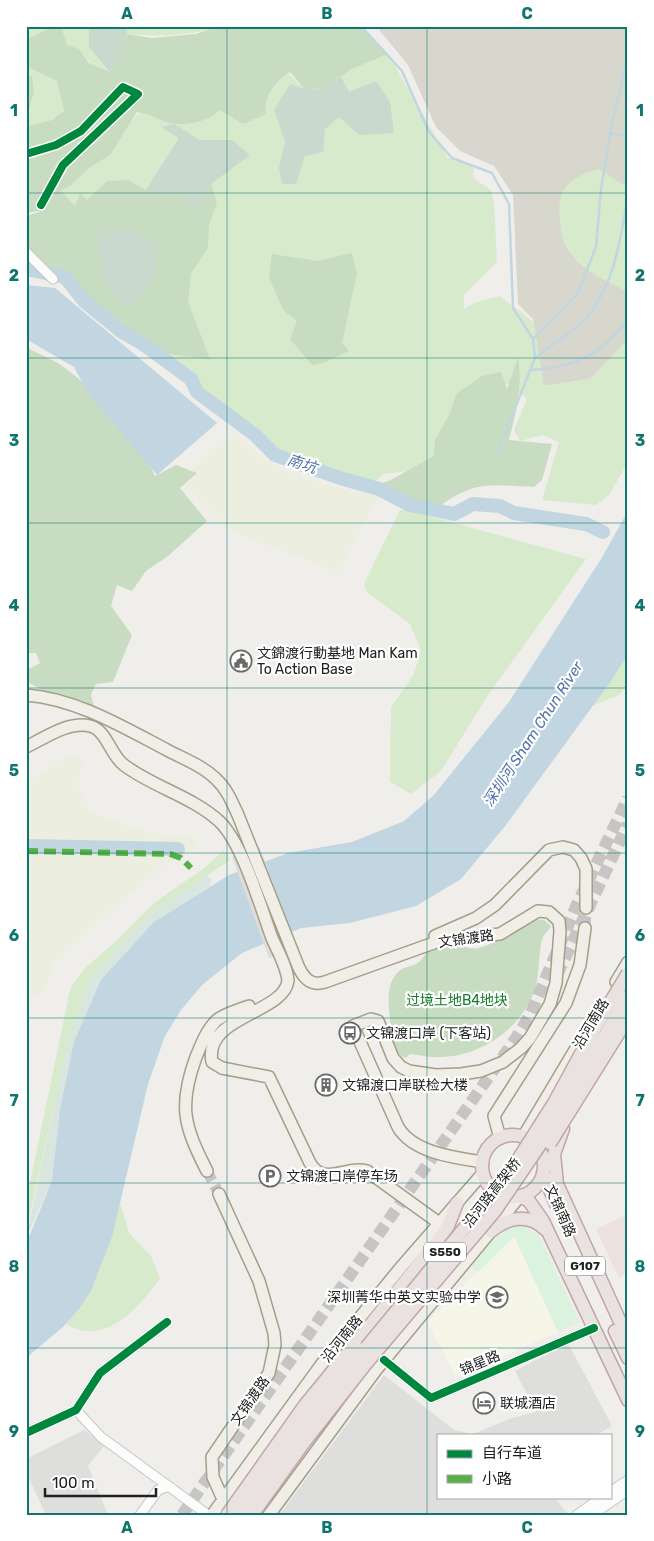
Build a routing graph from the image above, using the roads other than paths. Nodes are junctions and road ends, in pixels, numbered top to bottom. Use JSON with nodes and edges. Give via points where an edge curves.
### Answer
{"nodes":[{"id":1,"x":26,"y":154,"type":"edge"},
{"id":2,"x":41,"y":204,"type":"dead end"},
{"id":3,"x":26,"y":252,"type":"edge"},
{"id":4,"x":53,"y":279,"type":"dead end"},
{"id":5,"x":26,"y":695,"type":"edge"},
{"id":6,"x":26,"y":747,"type":"edge"},
{"id":7,"x":586,"y":908,"type":"tunnel mouth"},
{"id":8,"x":585,"y":928,"type":"tunnel mouth"},
{"id":9,"x":292,"y":951,"type":"junction"},
{"id":10,"x":279,"y":956,"type":"junction"},
{"id":11,"x":628,"y":962,"type":"edge"},
{"id":12,"x":628,"y":973,"type":"edge"},
{"id":13,"x":614,"y":986,"type":"junction"},
{"id":14,"x":628,"y":996,"type":"edge"},
{"id":15,"x":628,"y":1008,"type":"edge"},
{"id":16,"x":628,"y":1018,"type":"edge"},
{"id":17,"x":570,"y":1113,"type":"junction"},
{"id":18,"x":523,"y":1137,"type":"junction"},
{"id":19,"x":500,"y":1138,"type":"junction"},
{"id":20,"x":541,"y":1153,"type":"junction"},
{"id":21,"x":483,"y":1167,"type":"junction"},
{"id":22,"x":208,"y":1171,"type":"tunnel mouth"},
{"id":23,"x":543,"y":1173,"type":"junction"},
{"id":24,"x":219,"y":1194,"type":"tunnel mouth"},
{"id":25,"x":520,"y":1196,"type":"junction"},
{"id":26,"x":457,"y":1203,"type":"junction"},
{"id":27,"x":495,"y":1211,"type":"junction"},
{"id":28,"x":439,"y":1223,"type":"junction"},
{"id":29,"x":491,"y":1231,"type":"junction"},
{"id":30,"x":551,"y":1236,"type":"junction"},
{"id":31,"x":168,"y":1322,"type":"dead end"},
{"id":32,"x":594,"y":1328,"type":"junction"},
{"id":33,"x":628,"y":1339,"type":"edge"},
{"id":34,"x":628,"y":1358,"type":"edge"},
{"id":35,"x":384,"y":1360,"type":"junction"},
{"id":36,"x":628,"y":1400,"type":"edge"},
{"id":37,"x":76,"y":1410,"type":"junction"},
{"id":38,"x":26,"y":1433,"type":"edge"},
{"id":39,"x":628,"y":1480,"type":"edge"},
{"id":40,"x":169,"y":1486,"type":"junction"},
{"id":41,"x":628,"y":1490,"type":"edge"},
{"id":42,"x":612,"y":1491,"type":"edge"},
{"id":43,"x":601,"y":1498,"type":"edge"},
{"id":44,"x":222,"y":1500,"type":"junction"},
{"id":45,"x":140,"y":1515,"type":"edge"},
{"id":46,"x":147,"y":1515,"type":"edge"},
{"id":47,"x":210,"y":1515,"type":"edge"},
{"id":48,"x":226,"y":1515,"type":"edge"},
{"id":49,"x":238,"y":1515,"type":"edge"},
{"id":50,"x":252,"y":1515,"type":"edge"},
{"id":51,"x":269,"y":1515,"type":"edge"},
{"id":52,"x":577,"y":1515,"type":"edge"},
{"id":53,"x":592,"y":1515,"type":"edge"}],
"edges":[{"from":1,"to":2,"type":"street","via":[[56,145],[82,131],[123,87],[138,94],[63,165]]},
{"from":3,"to":4,"type":"street"},
{"from":5,"to":9,"type":"main road","via":[[101,716],[209,773],[231,798]]},
{"from":6,"to":10,"type":"main road","via":[[59,730],[92,726],[101,732],[116,759],[125,767],[220,821],[238,850]]},
{"from":7,"to":9,"type":"main road","name":"文锦渡路","via":[[584,864],[574,850],[556,848],[544,854],[495,905],[444,933],[323,976],[305,970]]},
{"from":8,"to":19,"type":"main road","via":[[580,965],[566,1003],[494,1116]]},
{"from":9,"to":21,"type":"main road","name":"文锦渡路","via":[[305,978],[320,984],[442,940],[500,934],[538,911],[548,912],[557,918],[560,931],[556,983],[550,1004],[530,1038],[503,1062],[481,1071],[461,1074],[409,1071],[393,1058],[378,1021],[370,1019],[352,1026],[405,1137]]},
{"from":10,"to":22,"type":"main road","via":[[283,977],[277,992],[217,1021],[198,1050],[188,1077],[184,1110],[193,1143]]},
{"from":10,"to":28,"type":"main road","via":[[288,977],[285,991],[228,1028],[213,1048],[212,1062],[222,1068],[269,1077],[310,1163],[318,1172],[332,1175],[352,1170],[367,1171]]},
{"from":11,"to":13,"type":"main road","name":"沿河南路"},
{"from":12,"to":49,"type":"highway","name":"沿河路高架桥","number":"S550","bridge":true,"via":[[554,1103],[508,1174],[324,1400]]},
{"from":13,"to":14,"type":"street"},
{"from":13,"to":18,"type":"main road","name":"沿河南路"},
{"from":14,"to":27,"type":"highway","name":"沿河路高架桥","number":"S550","bridge":true,"via":[[546,1136]]},
{"from":15,"to":20,"type":"main road","name":"沿河南路"},
{"from":16,"to":17,"type":"highway","bridge":true},
{"from":17,"to":27,"type":"highway","bridge":true,"via":[[548,1146]]},
{"from":17,"to":33,"type":"highway","bridge":true,"via":[[556,1144],[555,1175]]},
{"from":18,"to":19,"type":"highway","via":[[511,1135]]},
{"from":18,"to":20,"type":"highway","via":[[534,1143]]},
{"from":19,"to":21,"type":"highway","via":[[490,1145]]},
{"from":20,"to":23,"type":"highway","number":"G107"},
{"from":21,"to":25,"type":"highway","via":[[488,1184],[499,1194]]},
{"from":21,"to":26,"type":"main road","name":"沿河南路"},
{"from":23,"to":25,"type":"highway","via":[[532,1190]]},
{"from":23,"to":34,"type":"highway","name":"文锦南路","number":"G107"},
{"from":24,"to":44,"type":"main road","name":"文锦渡路","via":[[259,1281],[275,1345],[269,1373],[212,1457],[211,1471]]},
{"from":25,"to":29,"type":"main road"},
{"from":25,"to":30,"type":"highway","name":"文锦南路","number":"G107","via":[[532,1204]]},
{"from":26,"to":28,"type":"main road","name":"沿河南路"},
{"from":26,"to":48,"type":"highway","bridge":true,"via":[[448,1226],[305,1405]]},
{"from":27,"to":50,"type":"highway","name":"沿河路高架桥","number":"S550","bridge":true,"via":[[358,1374]]},
{"from":28,"to":44,"type":"main road","name":"沿河南路","via":[[321,1365]]},
{"from":29,"to":30,"type":"highway","via":[[507,1221],[526,1219],[544,1228]]},
{"from":29,"to":35,"type":"main road"},
{"from":30,"to":32,"type":"highway","name":"文锦南路","number":"G107"},
{"from":31,"to":37,"type":"street","via":[[100,1373]]},
{"from":32,"to":35,"type":"street","name":"锦星路","via":[[431,1398]]},
{"from":32,"to":36,"type":"highway","name":"文锦南路","number":"G107"},
{"from":35,"to":51,"type":"main road"},
{"from":37,"to":38,"type":"street"},
{"from":37,"to":40,"type":"street","via":[[96,1433]]},
{"from":39,"to":42,"type":"street"},
{"from":40,"to":45,"type":"street","via":[[158,1490]]},
{"from":40,"to":46,"type":"street"},
{"from":40,"to":47,"type":"street"},
{"from":41,"to":53,"type":"street"},
{"from":43,"to":52,"type":"street"},
{"from":44,"to":47,"type":"main road","name":"沿河南路"},
{"from":44,"to":49,"type":"main road","name":"文锦渡路"}]}
